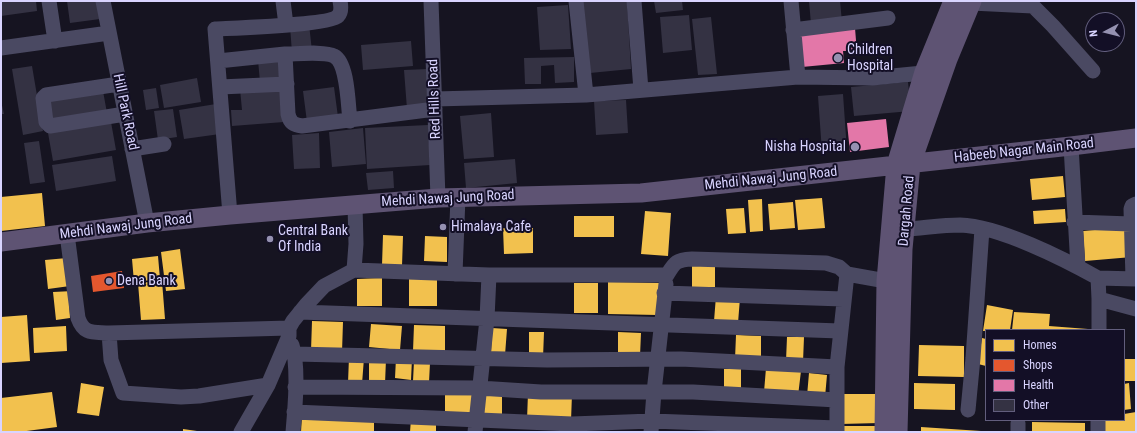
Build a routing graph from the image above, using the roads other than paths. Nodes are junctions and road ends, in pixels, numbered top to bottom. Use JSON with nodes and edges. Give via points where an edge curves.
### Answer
{"nodes":[{"id":1,"x":49,"y":1,"type":"edge"},
{"id":2,"x":103,"y":1,"type":"edge"},
{"id":3,"x":283,"y":1,"type":"edge"},
{"id":4,"x":340,"y":1,"type":"edge"},
{"id":5,"x":431,"y":1,"type":"edge"},
{"id":6,"x":576,"y":1,"type":"edge"},
{"id":7,"x":634,"y":1,"type":"edge"},
{"id":8,"x":791,"y":1,"type":"edge"},
{"id":9,"x":966,"y":2,"type":"edge"},
{"id":10,"x":888,"y":18,"type":"dead end"},
{"id":11,"x":286,"y":25,"type":"junction"},
{"id":12,"x":793,"y":30,"type":"junction"},
{"id":13,"x":109,"y":33,"type":"junction"},
{"id":14,"x":55,"y":41,"type":"junction"},
{"id":15,"x":1,"y":48,"type":"edge"},
{"id":16,"x":285,"y":54,"type":"junction"},
{"id":17,"x":218,"y":61,"type":"junction"},
{"id":18,"x":924,"y":72,"type":"junction"},
{"id":19,"x":944,"y":72,"type":"junction"},
{"id":20,"x":1093,"y":72,"type":"dead end"},
{"id":21,"x":798,"y":77,"type":"junction"},
{"id":22,"x":287,"y":84,"type":"junction"},
{"id":23,"x":114,"y":85,"type":"junction"},
{"id":24,"x":220,"y":87,"type":"junction"},
{"id":25,"x":641,"y":90,"type":"junction"},
{"id":26,"x":586,"y":95,"type":"junction"},
{"id":27,"x":435,"y":104,"type":"junction"},
{"id":28,"x":120,"y":115,"type":"junction"},
{"id":29,"x":350,"y":121,"type":"junction"},
{"id":30,"x":1136,"y":138,"type":"edge"},
{"id":31,"x":164,"y":144,"type":"dead end"},
{"id":32,"x":1071,"y":146,"type":"junction"},
{"id":33,"x":132,"y":149,"type":"junction"},
{"id":34,"x":904,"y":164,"type":"junction"},
{"id":35,"x":458,"y":197,"type":"junction"},
{"id":36,"x":438,"y":198,"type":"junction"},
{"id":37,"x":356,"y":204,"type":"junction"},
{"id":38,"x":1136,"y":204,"type":"edge"},
{"id":39,"x":230,"y":215,"type":"junction"},
{"id":40,"x":1074,"y":222,"type":"junction"},
{"id":41,"x":147,"y":224,"type":"junction"},
{"id":42,"x":1131,"y":224,"type":"junction"},
{"id":43,"x":905,"y":229,"type":"junction"},
{"id":44,"x":982,"y":229,"type":"junction"},
{"id":45,"x":67,"y":234,"type":"junction"},
{"id":46,"x":1,"y":242,"type":"edge"},
{"id":47,"x":1078,"y":267,"type":"junction"},
{"id":48,"x":354,"y":270,"type":"junction"},
{"id":49,"x":455,"y":274,"type":"junction"},
{"id":50,"x":846,"y":274,"type":"junction"},
{"id":51,"x":489,"y":275,"type":"junction"},
{"id":52,"x":667,"y":275,"type":"junction"},
{"id":53,"x":1098,"y":278,"type":"junction"},
{"id":54,"x":1135,"y":279,"type":"edge"},
{"id":55,"x":886,"y":280,"type":"junction"},
{"id":56,"x":664,"y":293,"type":"junction"},
{"id":57,"x":844,"y":299,"type":"junction"},
{"id":58,"x":1100,"y":299,"type":"junction"},
{"id":59,"x":1136,"y":309,"type":"edge"},
{"id":60,"x":300,"y":312,"type":"junction"},
{"id":61,"x":487,"y":319,"type":"junction"},
{"id":62,"x":661,"y":325,"type":"junction"},
{"id":63,"x":1099,"y":329,"type":"edge"},
{"id":64,"x":840,"y":331,"type":"junction"},
{"id":65,"x":289,"y":332,"type":"junction"},
{"id":66,"x":109,"y":333,"type":"junction"},
{"id":67,"x":295,"y":354,"type":"junction"},
{"id":68,"x":658,"y":358,"type":"junction"},
{"id":69,"x":481,"y":359,"type":"junction"},
{"id":70,"x":838,"y":367,"type":"junction"},
{"id":71,"x":268,"y":384,"type":"junction"},
{"id":72,"x":295,"y":387,"type":"junction"},
{"id":73,"x":479,"y":388,"type":"junction"},
{"id":74,"x":654,"y":392,"type":"junction"},
{"id":75,"x":837,"y":400,"type":"junction"},
{"id":76,"x":968,"y":410,"type":"dead end"},
{"id":77,"x":294,"y":412,"type":"junction"},
{"id":78,"x":1098,"y":421,"type":"edge"},
{"id":79,"x":475,"y":426,"type":"edge"},
{"id":80,"x":651,"y":426,"type":"edge"},
{"id":81,"x":837,"y":430,"type":"edge"},
{"id":82,"x":241,"y":432,"type":"edge"},
{"id":83,"x":293,"y":432,"type":"edge"},
{"id":84,"x":884,"y":432,"type":"edge"},
{"id":85,"x":898,"y":432,"type":"edge"},
{"id":86,"x":1098,"y":432,"type":"edge"}],
"edges":[{"from":1,"to":14,"type":"street"},
{"from":2,"to":13,"type":"street","name":"Hill Park Road"},
{"from":3,"to":11,"type":"street"},
{"from":4,"to":11,"type":"street","via":[[341,10],[338,16]]},
{"from":5,"to":27,"type":"street","name":"Red Hills Road"},
{"from":6,"to":26,"type":"street"},
{"from":7,"to":25,"type":"street"},
{"from":8,"to":12,"type":"street"},
{"from":9,"to":18,"type":"main road","name":"Dargah Road"},
{"from":9,"to":19,"type":"main road","name":"Dargah Road"},
{"from":9,"to":20,"type":"street","via":[[1033,6]]},
{"from":10,"to":12,"type":"street"},
{"from":11,"to":17,"type":"street","via":[[215,29]]},
{"from":12,"to":21,"type":"street"},
{"from":13,"to":14,"type":"street"},
{"from":13,"to":23,"type":"street","name":"Hill Park Road"},
{"from":14,"to":15,"type":"street"},
{"from":16,"to":17,"type":"street"},
{"from":16,"to":22,"type":"street"},
{"from":16,"to":29,"type":"street","via":[[326,54],[340,61],[344,72]]},
{"from":17,"to":24,"type":"street"},
{"from":18,"to":19,"type":"street"},
{"from":18,"to":21,"type":"street","via":[[872,78]]},
{"from":18,"to":34,"type":"main road","name":"Dargah Road"},
{"from":19,"to":34,"type":"main road","name":"Dargah Road"},
{"from":21,"to":25,"type":"street"},
{"from":22,"to":24,"type":"street"},
{"from":22,"to":29,"type":"street","via":[[288,114],[295,125]]},
{"from":23,"to":28,"type":"street","name":"Hill Park Road"},
{"from":23,"to":28,"type":"street","via":[[46,95],[43,98],[46,122],[50,126]]},
{"from":24,"to":39,"type":"street"},
{"from":25,"to":26,"type":"street"},
{"from":26,"to":27,"type":"street"},
{"from":27,"to":29,"type":"street"},
{"from":27,"to":36,"type":"street","name":"Red Hills Road"},
{"from":28,"to":33,"type":"street","name":"Hill Park Road"},
{"from":30,"to":32,"type":"main road","name":"Habeeb Nagar Main Road"},
{"from":31,"to":33,"type":"street"},
{"from":32,"to":34,"type":"main road","name":"Habeeb Nagar Main Road"},
{"from":32,"to":40,"type":"street"},
{"from":33,"to":41,"type":"street","name":"Hill Park Road"},
{"from":34,"to":35,"type":"main road","name":"Mehdi Nawaj Jung Road","via":[[641,192]]},
{"from":34,"to":43,"type":"main road","name":"Dargah Road"},
{"from":34,"to":55,"type":"main road","name":"Dargah Road"},
{"from":35,"to":36,"type":"main road","name":"Mehdi Nawaj Jung Road"},
{"from":35,"to":49,"type":"street"},
{"from":36,"to":37,"type":"main road","name":"Mehdi Nawaj Jung Road"},
{"from":37,"to":39,"type":"main road","name":"Mehdi Nawaj Jung Road"},
{"from":37,"to":48,"type":"street"},
{"from":38,"to":42,"type":"street","via":[[1131,209]]},
{"from":39,"to":41,"type":"main road","name":"Mehdi Nawaj Jung Road"},
{"from":40,"to":42,"type":"street"},
{"from":40,"to":47,"type":"street"},
{"from":41,"to":45,"type":"main road","name":"Mehdi Nawaj Jung Road"},
{"from":42,"to":54,"type":"street"},
{"from":43,"to":44,"type":"street","via":[[960,225]]},
{"from":43,"to":85,"type":"main road","name":"Dargah Road"},
{"from":44,"to":47,"type":"street","via":[[1014,238]]},
{"from":44,"to":76,"type":"street"},
{"from":45,"to":46,"type":"main road","name":"Mehdi Nawaj Jung Road"},
{"from":45,"to":66,"type":"street","via":[[81,327],[89,332]]},
{"from":47,"to":53,"type":"street"},
{"from":48,"to":49,"type":"street"},
{"from":48,"to":60,"type":"street","via":[[324,286]]},
{"from":49,"to":51,"type":"street"},
{"from":50,"to":52,"type":"street","via":[[839,267],[826,263],[692,259],[675,263]]},
{"from":50,"to":55,"type":"street"},
{"from":50,"to":57,"type":"street"},
{"from":51,"to":52,"type":"street"},
{"from":51,"to":61,"type":"street"},
{"from":52,"to":56,"type":"street"},
{"from":53,"to":54,"type":"street"},
{"from":53,"to":58,"type":"street"},
{"from":55,"to":84,"type":"main road","name":"Dargah Road"},
{"from":56,"to":57,"type":"street"},
{"from":56,"to":62,"type":"street"},
{"from":57,"to":64,"type":"street"},
{"from":58,"to":59,"type":"street"},
{"from":58,"to":63,"type":"street"},
{"from":60,"to":61,"type":"street"},
{"from":60,"to":65,"type":"street"},
{"from":61,"to":62,"type":"street"},
{"from":61,"to":69,"type":"street"},
{"from":62,"to":64,"type":"street"},
{"from":62,"to":68,"type":"street"},
{"from":64,"to":70,"type":"street"},
{"from":65,"to":66,"type":"street"},
{"from":65,"to":67,"type":"street"},
{"from":65,"to":71,"type":"street"},
{"from":66,"to":71,"type":"street","via":[[111,360],[123,393],[199,396]]},
{"from":67,"to":69,"type":"street"},
{"from":67,"to":72,"type":"street"},
{"from":68,"to":69,"type":"street"},
{"from":68,"to":70,"type":"street"},
{"from":68,"to":74,"type":"street"},
{"from":69,"to":73,"type":"street"},
{"from":70,"to":75,"type":"street"},
{"from":71,"to":82,"type":"street"},
{"from":72,"to":73,"type":"street"},
{"from":72,"to":77,"type":"street"},
{"from":73,"to":74,"type":"street","via":[[541,392]]},
{"from":73,"to":79,"type":"street"},
{"from":74,"to":75,"type":"street"},
{"from":74,"to":80,"type":"street"},
{"from":75,"to":81,"type":"street"},
{"from":77,"to":79,"type":"street"},
{"from":77,"to":83,"type":"street"},
{"from":78,"to":86,"type":"street"},
{"from":79,"to":80,"type":"street"},
{"from":80,"to":81,"type":"street"}]}
